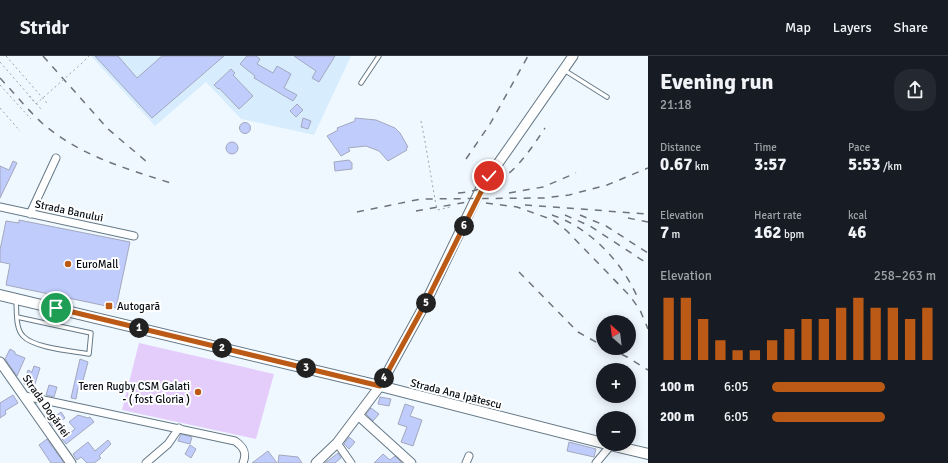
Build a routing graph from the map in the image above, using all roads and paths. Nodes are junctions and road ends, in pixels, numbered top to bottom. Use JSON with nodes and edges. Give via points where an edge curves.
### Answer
{"nodes":[{"id":1,"x":6,"y":56,"type":"edge"},
{"id":2,"x":89,"y":56,"type":"edge"},
{"id":3,"x":380,"y":56,"type":"edge"},
{"id":4,"x":573,"y":56,"type":"edge"},
{"id":5,"x":0,"y":62,"type":"edge"},
{"id":6,"x":564,"y":70,"type":"junction"},
{"id":7,"x":361,"y":83,"type":"dead end"},
{"id":8,"x":0,"y":85,"type":"edge"},
{"id":9,"x":28,"y":96,"type":"dead end"},
{"id":10,"x":607,"y":97,"type":"dead end"},
{"id":11,"x":47,"y":103,"type":"dead end"},
{"id":12,"x":0,"y":108,"type":"edge"},
{"id":13,"x":41,"y":109,"type":"dead end"},
{"id":14,"x":30,"y":120,"type":"dead end"},
{"id":15,"x":421,"y":121,"type":"dead end"},
{"id":16,"x":20,"y":130,"type":"dead end"},
{"id":17,"x":56,"y":158,"type":"dead end"},
{"id":18,"x":450,"y":207,"type":"dead end"},
{"id":19,"x":0,"y":208,"type":"edge"},
{"id":20,"x":30,"y":214,"type":"junction"},
{"id":21,"x":134,"y":236,"type":"dead end"},
{"id":22,"x":0,"y":295,"type":"edge"},
{"id":23,"x":16,"y":299,"type":"junction"},
{"id":24,"x":17,"y":317,"type":"junction"},
{"id":25,"x":0,"y":362,"type":"edge"},
{"id":26,"x":380,"y":386,"type":"junction"},
{"id":27,"x":25,"y":396,"type":"junction"},
{"id":28,"x":358,"y":415,"type":"junction"},
{"id":29,"x":179,"y":428,"type":"junction"},
{"id":30,"x":596,"y":441,"type":"edge"},
{"id":31,"x":337,"y":443,"type":"junction"},
{"id":32,"x":602,"y":451,"type":"edge"},
{"id":33,"x":635,"y":451,"type":"edge"},
{"id":34,"x":648,"y":454,"type":"edge"},
{"id":35,"x":71,"y":463,"type":"edge"},
{"id":36,"x":146,"y":463,"type":"edge"},
{"id":37,"x":243,"y":463,"type":"edge"},
{"id":38,"x":316,"y":463,"type":"edge"},
{"id":39,"x":351,"y":463,"type":"edge"},
{"id":40,"x":411,"y":463,"type":"edge"},
{"id":41,"x":596,"y":463,"type":"edge"}],
"edges":[{"from":1,"to":11,"type":"path"},
{"from":2,"to":9,"type":"path","bridge":true,"via":[[36,104]]},
{"from":3,"to":7,"type":"lane"},
{"from":4,"to":6,"type":"street"},
{"from":5,"to":13,"type":"path"},
{"from":6,"to":10,"type":"lane"},
{"from":6,"to":26,"type":"street","via":[[482,188],[424,306]]},
{"from":8,"to":14,"type":"path"},
{"from":12,"to":16,"type":"path"},
{"from":15,"to":18,"type":"path","bridge":true,"via":[[436,205],[438,210]]},
{"from":17,"to":20,"type":"street"},
{"from":19,"to":20,"type":"street","name":"Strada Banului"},
{"from":20,"to":21,"type":"street","name":"Strada Banului"},
{"from":22,"to":23,"type":"main road","name":"Strada Ana Ipătescu"},
{"from":23,"to":24,"type":"lane"},
{"from":23,"to":26,"type":"main road","name":"Strada Ana Ipătescu"},
{"from":24,"to":24,"type":"lane","via":[[19,330],[31,342],[89,354],[91,333]]},
{"from":25,"to":27,"type":"street","name":"Strada Dogăriei"},
{"from":26,"to":28,"type":"street"},
{"from":26,"to":30,"type":"main road","name":"Strada Ana Ipătescu"},
{"from":27,"to":29,"type":"street"},
{"from":27,"to":35,"type":"street","name":"Strada Dogăriei"},
{"from":28,"to":31,"type":"street"},
{"from":28,"to":40,"type":"street"},
{"from":29,"to":36,"type":"street","via":[[168,444]]},
{"from":29,"to":37,"type":"street","via":[[235,441],[244,449],[246,456]]},
{"from":31,"to":38,"type":"street"},
{"from":31,"to":39,"type":"street"},
{"from":32,"to":41,"type":"street"},
{"from":33,"to":34,"type":"main road","name":"Strada Ana Ipătescu"}]}
